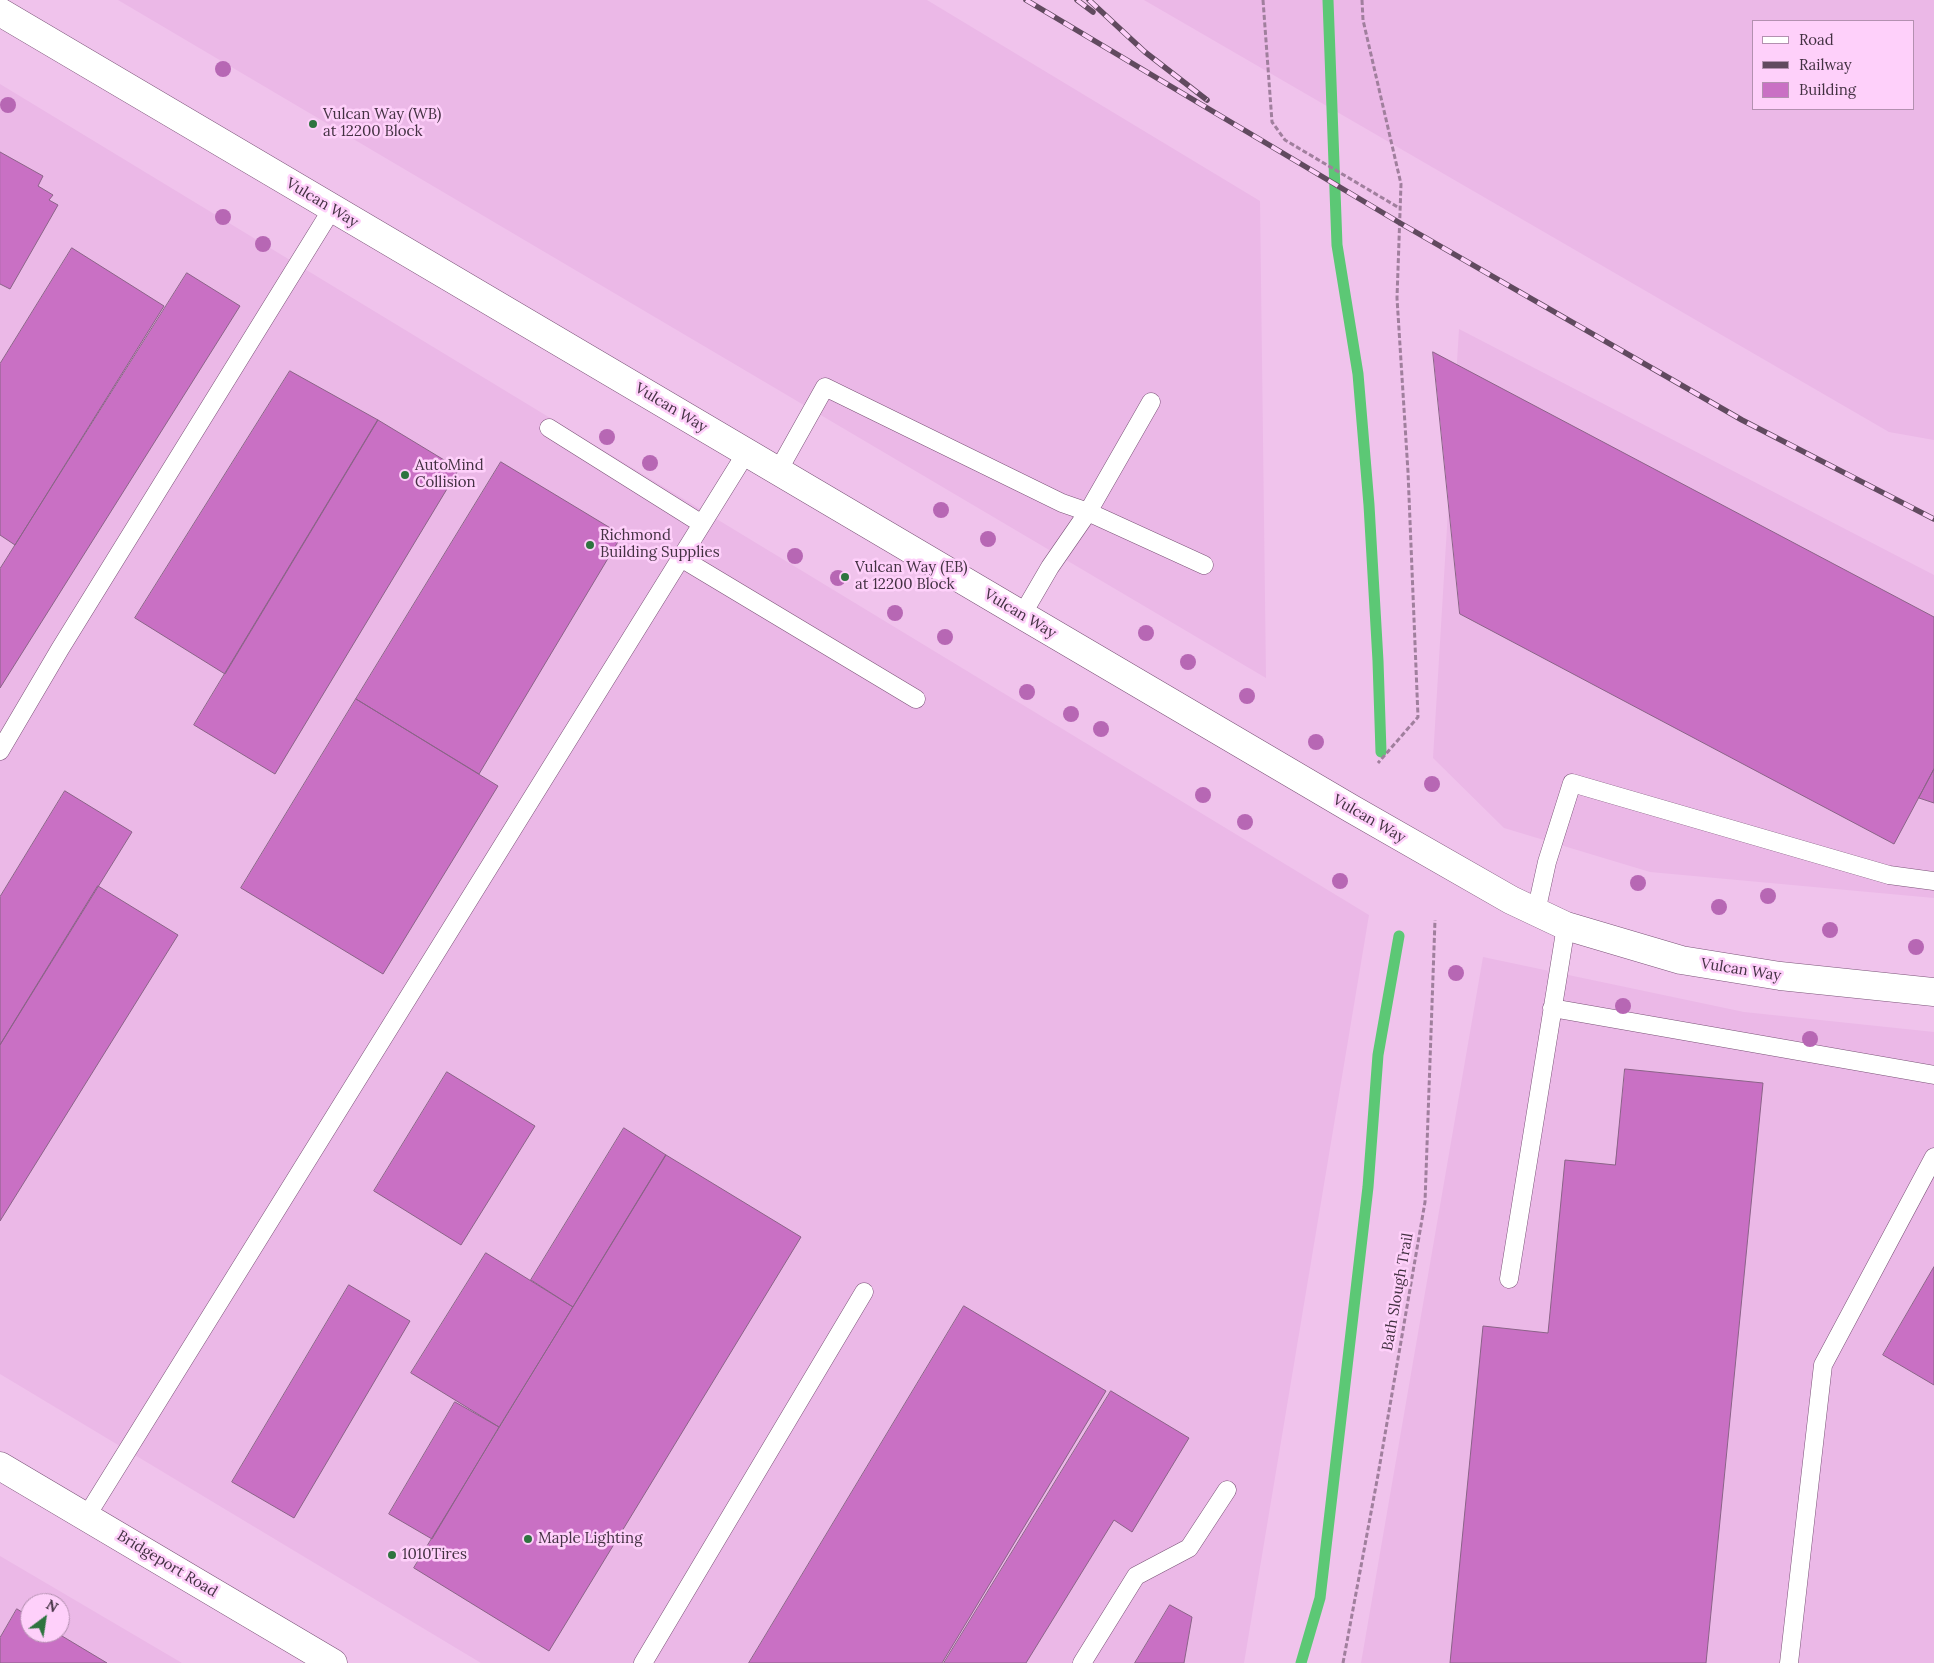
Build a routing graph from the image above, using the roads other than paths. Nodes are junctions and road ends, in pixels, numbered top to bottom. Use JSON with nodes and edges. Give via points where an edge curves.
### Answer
{"nodes":[{"id":1,"x":0,"y":12,"type":"edge"},
{"id":2,"x":332,"y":209,"type":"junction"},
{"id":3,"x":1151,"y":402,"type":"dead end"},
{"id":4,"x":549,"y":428,"type":"dead end"},
{"id":5,"x":746,"y":453,"type":"junction"},
{"id":6,"x":778,"y":471,"type":"junction"},
{"id":7,"x":1088,"y":512,"type":"junction"},
{"id":8,"x":702,"y":524,"type":"junction"},
{"id":9,"x":681,"y":558,"type":"junction"},
{"id":10,"x":1204,"y":565,"type":"dead end"},
{"id":11,"x":1022,"y":615,"type":"junction"},
{"id":12,"x":916,"y":699,"type":"dead end"},
{"id":13,"x":0,"y":751,"type":"edge"},
{"id":14,"x":1934,"y":881,"type":"edge"},
{"id":15,"x":1536,"y":912,"type":"junction"},
{"id":16,"x":1566,"y":926,"type":"junction"},
{"id":17,"x":1934,"y":992,"type":"edge"},
{"id":18,"x":1552,"y":1008,"type":"junction"},
{"id":19,"x":1934,"y":1075,"type":"edge"},
{"id":20,"x":1934,"y":1157,"type":"edge"},
{"id":21,"x":1509,"y":1279,"type":"dead end"},
{"id":22,"x":864,"y":1292,"type":"dead end"},
{"id":23,"x":0,"y":1466,"type":"edge"},
{"id":24,"x":1227,"y":1490,"type":"dead end"},
{"id":25,"x":86,"y":1516,"type":"junction"},
{"id":26,"x":333,"y":1663,"type":"edge"},
{"id":27,"x":643,"y":1663,"type":"edge"},
{"id":28,"x":1082,"y":1663,"type":"edge"},
{"id":29,"x":1789,"y":1663,"type":"edge"}],
"edges":[{"from":1,"to":2,"type":"street","name":"Vulcan Way"},
{"from":2,"to":5,"type":"street","name":"Vulcan Way"},
{"from":2,"to":13,"type":"lane"},
{"from":3,"to":7,"type":"lane"},
{"from":4,"to":8,"type":"lane"},
{"from":5,"to":6,"type":"street","name":"Vulcan Way"},
{"from":5,"to":8,"type":"lane"},
{"from":6,"to":7,"type":"lane","via":[[825,387],[1062,503]]},
{"from":6,"to":11,"type":"street","name":"Vulcan Way"},
{"from":7,"to":10,"type":"lane"},
{"from":7,"to":11,"type":"lane"},
{"from":8,"to":9,"type":"lane"},
{"from":9,"to":12,"type":"lane"},
{"from":9,"to":25,"type":"lane"},
{"from":11,"to":15,"type":"street","name":"Vulcan Way","via":[[1466,875]]},
{"from":14,"to":15,"type":"lane","via":[[1889,875],[1572,784],[1547,862]]},
{"from":15,"to":16,"type":"street","name":"Vulcan Way"},
{"from":16,"to":17,"type":"street","name":"Vulcan Way","via":[[1681,960],[1780,976]]},
{"from":16,"to":18,"type":"lane"},
{"from":18,"to":19,"type":"lane"},
{"from":18,"to":21,"type":"lane"},
{"from":20,"to":29,"type":"lane","via":[[1823,1365]]},
{"from":22,"to":27,"type":"lane"},
{"from":23,"to":25,"type":"street","name":"Bridgeport Road"},
{"from":24,"to":28,"type":"lane","via":[[1189,1548],[1136,1576]]},
{"from":25,"to":26,"type":"street","name":"Bridgeport Road"}]}
